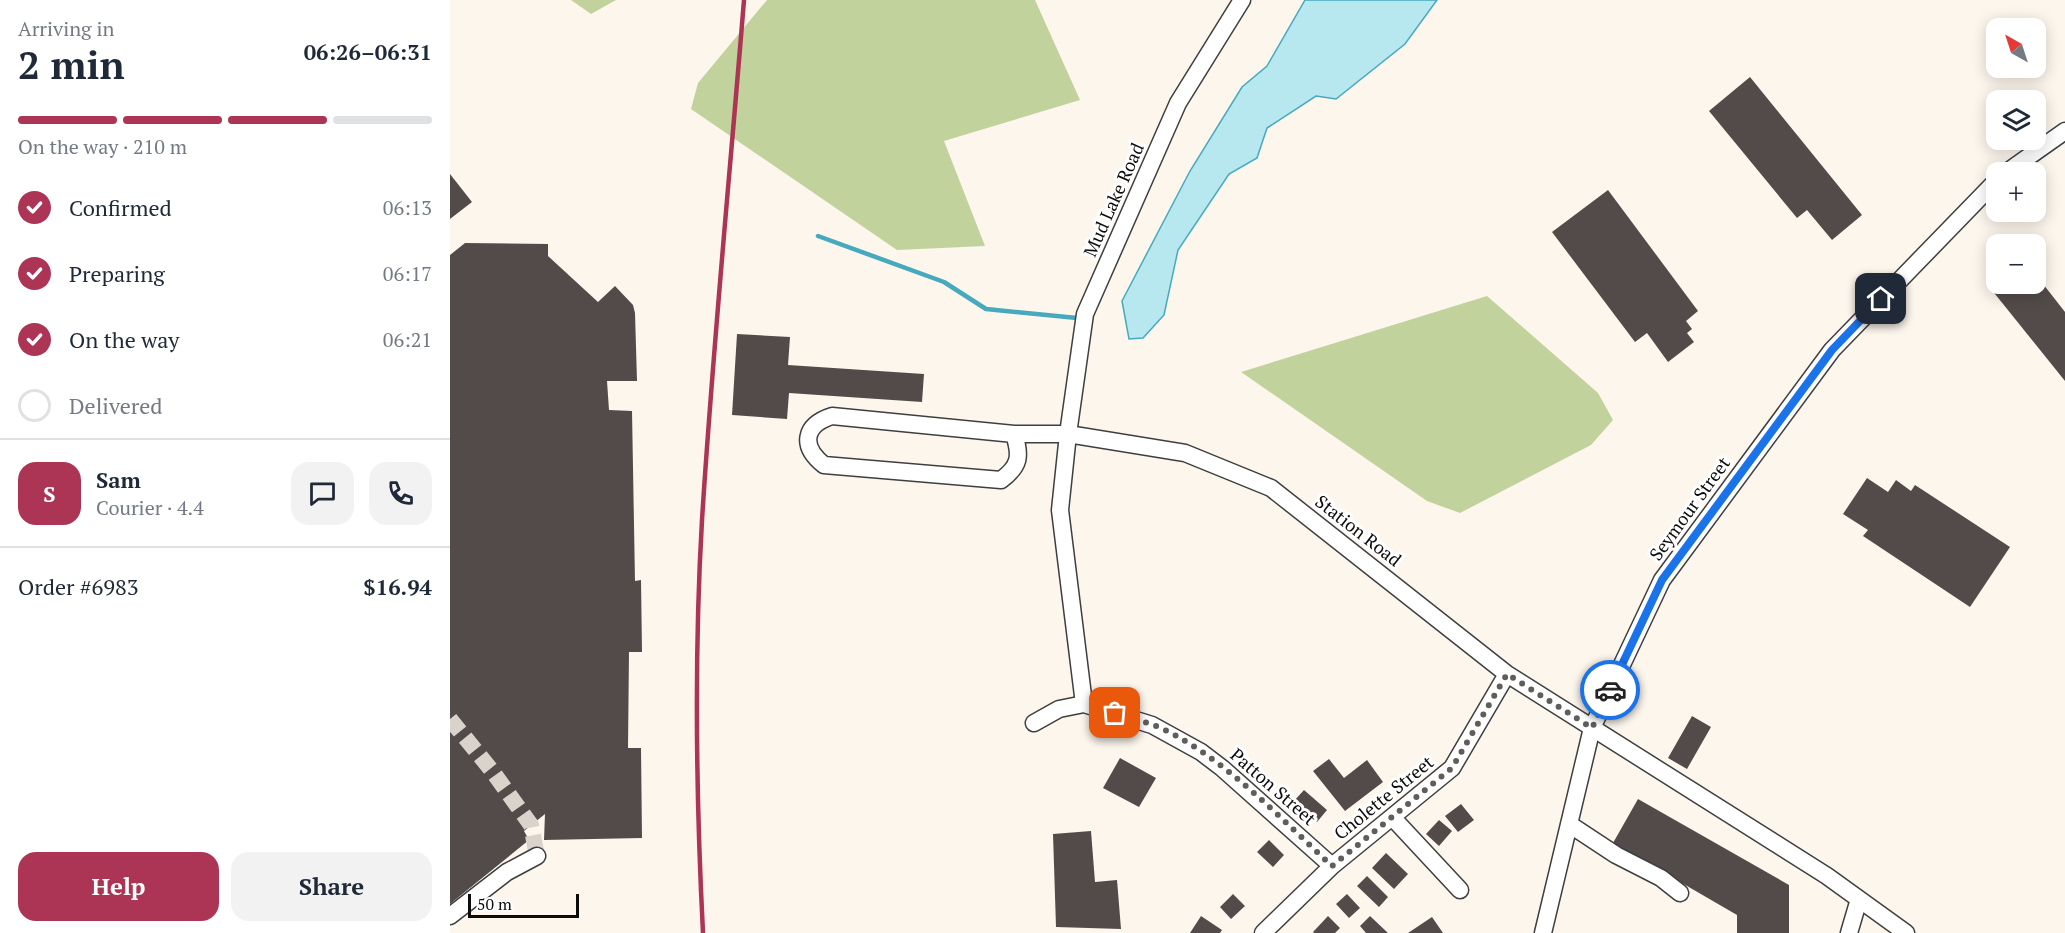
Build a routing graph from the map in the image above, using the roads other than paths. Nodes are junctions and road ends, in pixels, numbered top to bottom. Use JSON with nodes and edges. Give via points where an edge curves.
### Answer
{"nodes":[{"id":1,"x":1242,"y":0,"type":"edge"},
{"id":2,"x":2065,"y":131,"type":"edge"},
{"id":3,"x":2021,"y":162,"type":"edge"},
{"id":4,"x":1986,"y":191,"type":"edge"},
{"id":5,"x":1014,"y":434,"type":"junction"},
{"id":6,"x":1068,"y":434,"type":"junction"},
{"id":7,"x":1507,"y":674,"type":"junction"},
{"id":8,"x":1084,"y":704,"type":"junction"},
{"id":9,"x":1034,"y":723,"type":"dead end"},
{"id":10,"x":1592,"y":728,"type":"junction"},
{"id":11,"x":1392,"y":817,"type":"junction"},
{"id":12,"x":1569,"y":824,"type":"junction"},
{"id":13,"x":537,"y":856,"type":"dead end"},
{"id":14,"x":1332,"y":866,"type":"junction"},
{"id":15,"x":1460,"y":890,"type":"dead end"},
{"id":16,"x":1680,"y":893,"type":"dead end"},
{"id":17,"x":1859,"y":899,"type":"junction"},
{"id":18,"x":450,"y":916,"type":"edge"},
{"id":19,"x":1263,"y":933,"type":"edge"},
{"id":20,"x":1543,"y":933,"type":"edge"},
{"id":21,"x":1849,"y":933,"type":"edge"},
{"id":22,"x":1906,"y":933,"type":"edge"}],
"edges":[{"from":1,"to":6,"type":"street","name":"Mud Lake Road","via":[[1178,103],[1085,314]]},
{"from":2,"to":3,"type":"street"},
{"from":4,"to":10,"type":"street","name":"Seymour Street","via":[[1832,350],[1662,580]]},
{"from":5,"to":5,"type":"street","name":"Station Road","via":[[832,416],[810,429],[808,440],[810,450],[824,465],[1001,480],[1018,460]]},
{"from":5,"to":6,"type":"street","name":"Station Road"},
{"from":6,"to":7,"type":"street","name":"Station Road","via":[[1185,453],[1271,488]]},
{"from":6,"to":8,"type":"street","via":[[1060,510]]},
{"from":7,"to":10,"type":"street","name":"Station Road"},
{"from":7,"to":11,"type":"street","name":"Cholette Street","via":[[1452,768]]},
{"from":8,"to":9,"type":"street","via":[[1059,709]]},
{"from":8,"to":14,"type":"street","name":"Patton Street","via":[[1152,724],[1201,752],[1246,787]]},
{"from":10,"to":12,"type":"street","name":"Seymour Street"},
{"from":10,"to":17,"type":"street","name":"Station Road"},
{"from":11,"to":14,"type":"street","name":"Cholette Street"},
{"from":11,"to":15,"type":"street"},
{"from":12,"to":16,"type":"street"},
{"from":12,"to":20,"type":"street","name":"Seymour Street"},
{"from":13,"to":18,"type":"street","via":[[507,872]]},
{"from":14,"to":19,"type":"street","name":"Cholette Street"},
{"from":17,"to":21,"type":"street"},
{"from":17,"to":22,"type":"street","name":"Station Road"}]}
